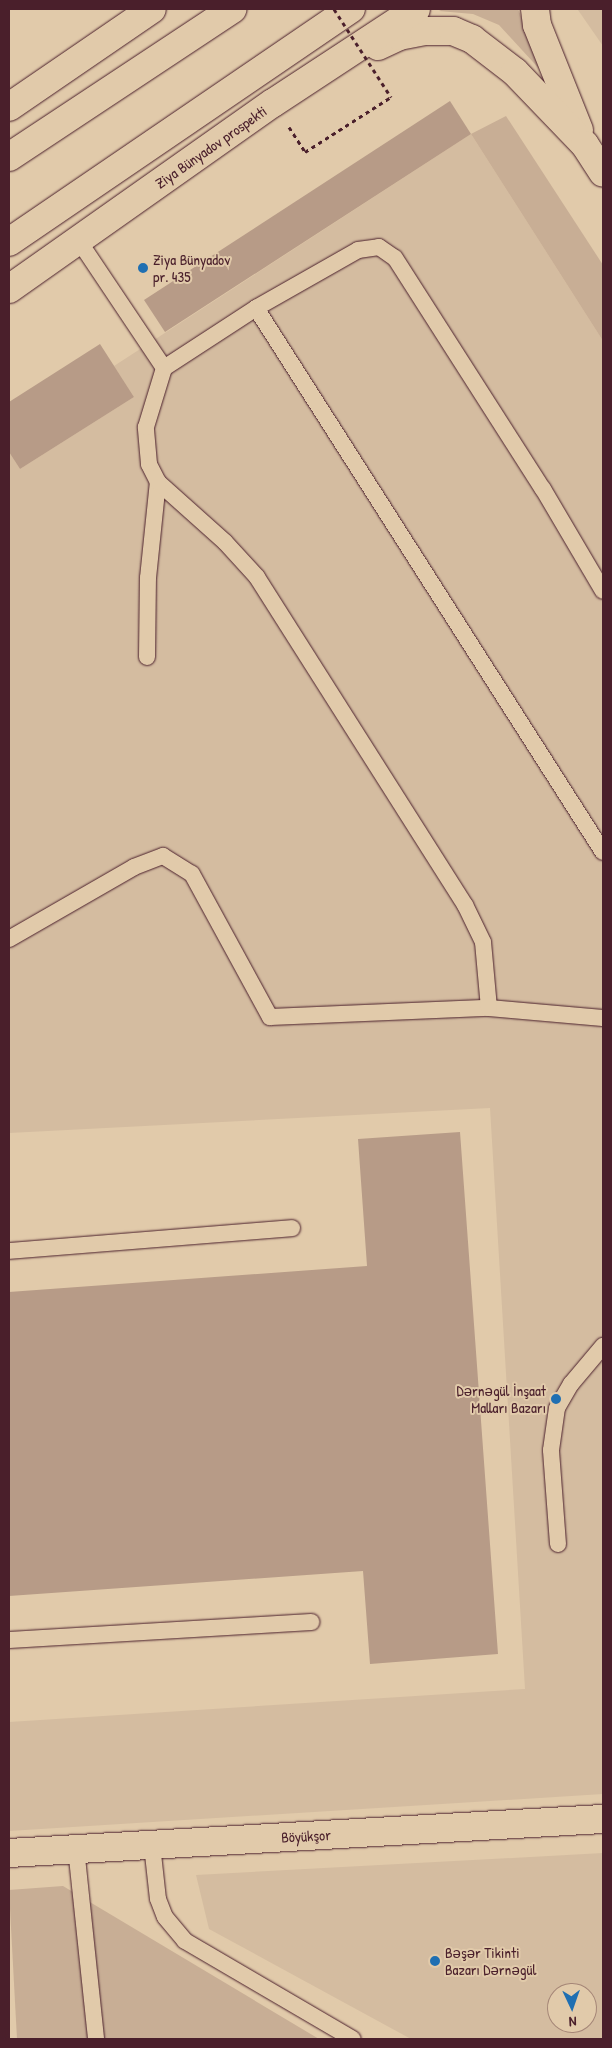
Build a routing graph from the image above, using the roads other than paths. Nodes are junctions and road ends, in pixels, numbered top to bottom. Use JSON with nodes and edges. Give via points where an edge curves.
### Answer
{"nodes":[{"id":1,"x":152,"y":9,"type":"edge"},
{"id":2,"x":233,"y":9,"type":"edge"},
{"id":3,"x":351,"y":9,"type":"edge"},
{"id":4,"x":416,"y":9,"type":"edge"},
{"id":5,"x":534,"y":9,"type":"edge"},
{"id":6,"x":273,"y":103,"type":"junction"},
{"id":7,"x":9,"y":107,"type":"edge"},
{"id":8,"x":585,"y":145,"type":"junction"},
{"id":9,"x":12,"y":155,"type":"edge"},
{"id":10,"x":603,"y":173,"type":"edge"},
{"id":11,"x":79,"y":241,"type":"junction"},
{"id":12,"x":9,"y":242,"type":"edge"},
{"id":13,"x":9,"y":289,"type":"edge"},
{"id":14,"x":256,"y":308,"type":"junction"},
{"id":15,"x":164,"y":368,"type":"junction"},
{"id":16,"x":158,"y":482,"type":"junction"},
{"id":17,"x":603,"y":591,"type":"edge"},
{"id":18,"x":147,"y":657,"type":"dead end"},
{"id":19,"x":603,"y":852,"type":"edge"},
{"id":20,"x":9,"y":939,"type":"edge"},
{"id":21,"x":488,"y":1008,"type":"junction"},
{"id":22,"x":603,"y":1018,"type":"edge"},
{"id":23,"x":292,"y":1228,"type":"dead end"},
{"id":24,"x":9,"y":1251,"type":"edge"},
{"id":25,"x":603,"y":1346,"type":"edge"},
{"id":26,"x":558,"y":1544,"type":"dead end"},
{"id":27,"x":311,"y":1622,"type":"dead end"},
{"id":28,"x":9,"y":1640,"type":"edge"},
{"id":29,"x":603,"y":1819,"type":"edge"},
{"id":30,"x":152,"y":1845,"type":"junction"},
{"id":31,"x":76,"y":1848,"type":"junction"},
{"id":32,"x":9,"y":1853,"type":"edge"},
{"id":33,"x":96,"y":2039,"type":"edge"},
{"id":34,"x":353,"y":2039,"type":"edge"}],
"edges":[{"from":1,"to":7,"type":"main road"},
{"from":2,"to":9,"type":"main road"},
{"from":3,"to":12,"type":"main road"},
{"from":4,"to":6,"type":"main road","name":"Ziya Bünyadov prospekti"},
{"from":5,"to":8,"type":"main road","via":[[536,25]]},
{"from":6,"to":8,"type":"main road","via":[[400,36],[424,31],[453,31],[496,55]]},
{"from":6,"to":11,"type":"main road","name":"Ziya Bünyadov prospekti"},
{"from":8,"to":10,"type":"main road"},
{"from":11,"to":13,"type":"main road","name":"Ziya Bünyadov prospekti"},
{"from":11,"to":15,"type":"lane"},
{"from":14,"to":15,"type":"lane"},
{"from":14,"to":17,"type":"lane","via":[[358,250],[379,247],[396,258],[543,489]]},
{"from":14,"to":19,"type":"lane"},
{"from":15,"to":16,"type":"lane","via":[[146,428],[149,464]]},
{"from":16,"to":18,"type":"lane","via":[[148,578]]},
{"from":16,"to":21,"type":"lane","via":[[257,577],[466,905],[483,942]]},
{"from":20,"to":21,"type":"lane","via":[[134,866],[163,856],[192,874],[270,1017]]},
{"from":21,"to":22,"type":"lane"},
{"from":23,"to":24,"type":"lane"},
{"from":25,"to":26,"type":"lane","via":[[571,1384],[557,1408],[551,1450]]},
{"from":27,"to":28,"type":"lane"},
{"from":29,"to":30,"type":"main road","name":"Böyükşor"},
{"from":30,"to":31,"type":"main road","name":"Böyükşor"},
{"from":30,"to":34,"type":"lane","via":[[158,1899],[165,1917],[186,1941]]},
{"from":31,"to":32,"type":"main road","name":"Böyükşor"},
{"from":31,"to":33,"type":"lane"}]}
